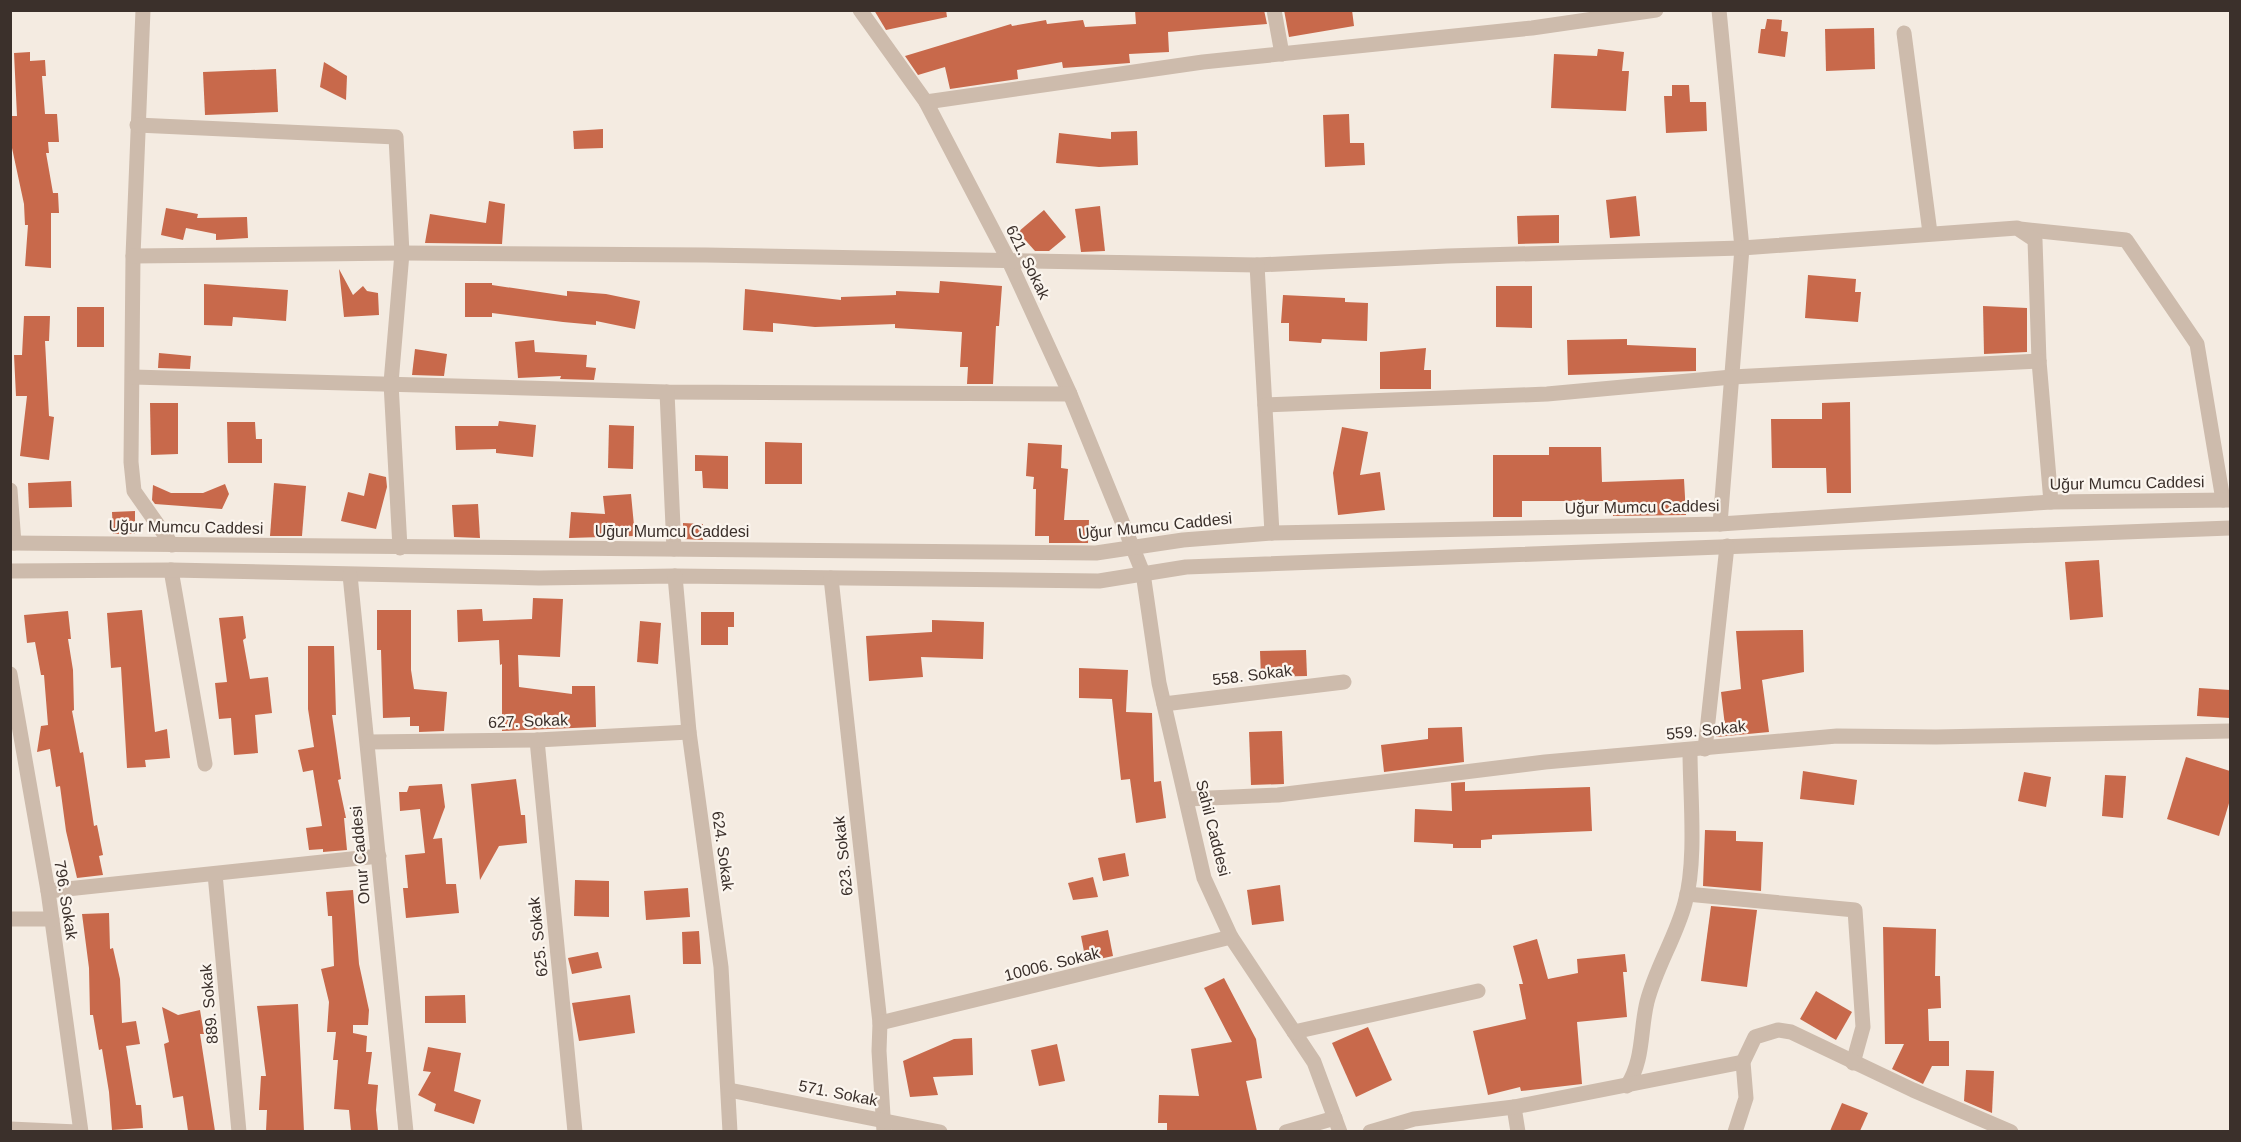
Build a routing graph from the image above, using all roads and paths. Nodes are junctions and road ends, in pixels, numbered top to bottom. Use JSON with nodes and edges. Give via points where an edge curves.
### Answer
{"nodes":[{"id":1,"x":143,"y":10,"type":"edge"},
{"id":2,"x":860,"y":10,"type":"edge"},
{"id":3,"x":1274,"y":10,"type":"edge"},
{"id":4,"x":1656,"y":10,"type":"edge"},
{"id":5,"x":1719,"y":10,"type":"edge"},
{"id":6,"x":1904,"y":33,"type":"dead end"},
{"id":7,"x":1282,"y":54,"type":"junction"},
{"id":8,"x":926,"y":102,"type":"junction"},
{"id":9,"x":137,"y":124,"type":"junction"},
{"id":10,"x":2018,"y":228,"type":"junction"},
{"id":11,"x":1930,"y":234,"type":"junction"},
{"id":12,"x":1742,"y":248,"type":"junction"},
{"id":13,"x":402,"y":253,"type":"junction"},
{"id":14,"x":133,"y":256,"type":"junction"},
{"id":15,"x":1009,"y":261,"type":"junction"},
{"id":16,"x":1257,"y":265,"type":"junction"},
{"id":17,"x":2039,"y":361,"type":"junction"},
{"id":18,"x":133,"y":377,"type":"junction"},
{"id":19,"x":1732,"y":377,"type":"junction"},
{"id":20,"x":391,"y":383,"type":"junction"},
{"id":21,"x":667,"y":392,"type":"junction"},
{"id":22,"x":1070,"y":394,"type":"junction"},
{"id":23,"x":1265,"y":405,"type":"junction"},
{"id":24,"x":10,"y":490,"type":"edge"},
{"id":25,"x":2227,"y":500,"type":"edge"},
{"id":26,"x":2051,"y":502,"type":"junction"},
{"id":27,"x":1720,"y":524,"type":"junction"},
{"id":28,"x":2230,"y":528,"type":"edge"},
{"id":29,"x":1272,"y":533,"type":"junction"},
{"id":30,"x":12,"y":543,"type":"edge"},
{"id":31,"x":172,"y":545,"type":"junction"},
{"id":32,"x":1727,"y":546,"type":"junction"},
{"id":33,"x":1132,"y":547,"type":"junction"},
{"id":34,"x":400,"y":548,"type":"junction"},
{"id":35,"x":674,"y":549,"type":"junction"},
{"id":36,"x":171,"y":570,"type":"junction"},
{"id":37,"x":10,"y":571,"type":"edge"},
{"id":38,"x":1143,"y":573,"type":"junction"},
{"id":39,"x":350,"y":575,"type":"junction"},
{"id":40,"x":675,"y":576,"type":"junction"},
{"id":41,"x":831,"y":578,"type":"junction"},
{"id":42,"x":10,"y":674,"type":"edge"},
{"id":43,"x":1344,"y":682,"type":"dead end"},
{"id":44,"x":1164,"y":704,"type":"junction"},
{"id":45,"x":2230,"y":731,"type":"edge"},
{"id":46,"x":689,"y":732,"type":"junction"},
{"id":47,"x":537,"y":740,"type":"junction"},
{"id":48,"x":368,"y":742,"type":"junction"},
{"id":49,"x":16,"y":749,"type":"edge"},
{"id":50,"x":1697,"y":750,"type":"junction"},
{"id":51,"x":205,"y":764,"type":"dead end"},
{"id":52,"x":1187,"y":799,"type":"junction"},
{"id":53,"x":379,"y":856,"type":"junction"},
{"id":54,"x":214,"y":874,"type":"junction"},
{"id":55,"x":48,"y":891,"type":"junction"},
{"id":56,"x":1687,"y":894,"type":"junction"},
{"id":57,"x":10,"y":919,"type":"edge"},
{"id":58,"x":51,"y":919,"type":"junction"},
{"id":59,"x":1231,"y":937,"type":"junction"},
{"id":60,"x":1478,"y":991,"type":"dead end"},
{"id":61,"x":880,"y":1023,"type":"junction"},
{"id":62,"x":1294,"y":1032,"type":"junction"},
{"id":63,"x":1743,"y":1062,"type":"junction"},
{"id":64,"x":1853,"y":1063,"type":"junction"},
{"id":65,"x":1627,"y":1086,"type":"junction"},
{"id":66,"x":729,"y":1090,"type":"junction"},
{"id":67,"x":1514,"y":1107,"type":"junction"},
{"id":68,"x":1338,"y":1125,"type":"edge"},
{"id":69,"x":884,"y":1126,"type":"edge"},
{"id":70,"x":10,"y":1129,"type":"edge"},
{"id":71,"x":79,"y":1131,"type":"edge"},
{"id":72,"x":239,"y":1131,"type":"edge"},
{"id":73,"x":406,"y":1131,"type":"edge"},
{"id":74,"x":575,"y":1131,"type":"edge"},
{"id":75,"x":730,"y":1131,"type":"edge"},
{"id":76,"x":940,"y":1131,"type":"edge"},
{"id":77,"x":1286,"y":1131,"type":"edge"},
{"id":78,"x":1370,"y":1131,"type":"edge"},
{"id":79,"x":1518,"y":1131,"type":"edge"},
{"id":80,"x":1735,"y":1131,"type":"edge"},
{"id":81,"x":2011,"y":1131,"type":"edge"}],
"edges":[{"from":1,"to":9,"type":"street"},
{"from":2,"to":8,"type":"street","name":"621. Sokak"},
{"from":3,"to":7,"type":"street"},
{"from":4,"to":7,"type":"street","via":[[1532,28]]},
{"from":5,"to":12,"type":"street"},
{"from":6,"to":11,"type":"street"},
{"from":7,"to":8,"type":"street"},
{"from":8,"to":15,"type":"street","name":"621. Sokak"},
{"from":9,"to":13,"type":"street","via":[[396,137]]},
{"from":9,"to":14,"type":"street"},
{"from":10,"to":11,"type":"street"},
{"from":10,"to":17,"type":"street","via":[[2035,240]]},
{"from":10,"to":25,"type":"street","via":[[2126,240],[2197,344]]},
{"from":11,"to":12,"type":"street"},
{"from":12,"to":16,"type":"street"},
{"from":12,"to":19,"type":"street"},
{"from":13,"to":14,"type":"street"},
{"from":13,"to":15,"type":"street"},
{"from":13,"to":20,"type":"street"},
{"from":14,"to":18,"type":"street"},
{"from":15,"to":16,"type":"street"},
{"from":15,"to":22,"type":"street","name":"621. Sokak"},
{"from":16,"to":23,"type":"street"},
{"from":17,"to":19,"type":"street"},
{"from":17,"to":26,"type":"street"},
{"from":18,"to":20,"type":"street"},
{"from":18,"to":31,"type":"street","via":[[134,491]]},
{"from":19,"to":23,"type":"street","via":[[1547,394]]},
{"from":19,"to":27,"type":"street"},
{"from":20,"to":21,"type":"street"},
{"from":20,"to":34,"type":"street"},
{"from":21,"to":22,"type":"street"},
{"from":21,"to":35,"type":"street"},
{"from":22,"to":33,"type":"street","name":"621. Sokak"},
{"from":23,"to":29,"type":"street"},
{"from":24,"to":30,"type":"street"},
{"from":25,"to":26,"type":"street","name":"Uğur Mumcu Caddesi"},
{"from":26,"to":27,"type":"street","name":"Uğur Mumcu Caddesi"},
{"from":27,"to":29,"type":"street","name":"Uğur Mumcu Caddesi"},
{"from":28,"to":32,"type":"street"},
{"from":29,"to":33,"type":"street","name":"Uğur Mumcu Caddesi"},
{"from":30,"to":31,"type":"street","name":"Uğur Mumcu Caddesi"},
{"from":31,"to":34,"type":"street","name":"Uğur Mumcu Caddesi"},
{"from":32,"to":38,"type":"street","via":[[1186,567]]},
{"from":32,"to":50,"type":"street"},
{"from":33,"to":35,"type":"street","name":"Uğur Mumcu Caddesi","via":[[1096,553]]},
{"from":33,"to":38,"type":"street","name":"621. Sokak"},
{"from":34,"to":35,"type":"street","name":"Uğur Mumcu Caddesi"},
{"from":36,"to":37,"type":"street"},
{"from":36,"to":39,"type":"street"},
{"from":36,"to":51,"type":"street"},
{"from":38,"to":41,"type":"street","via":[[1098,581]]},
{"from":38,"to":44,"type":"street","name":"Sahil Caddesi"},
{"from":39,"to":40,"type":"street"},
{"from":39,"to":48,"type":"street","name":"Onur Caddesi"},
{"from":40,"to":41,"type":"street"},
{"from":40,"to":46,"type":"street","name":"624. Sokak"},
{"from":41,"to":61,"type":"street","name":"623. Sokak"},
{"from":42,"to":49,"type":"street","name":"796. Sokak"},
{"from":43,"to":44,"type":"street","name":"558. Sokak"},
{"from":44,"to":52,"type":"street","name":"Sahil Caddesi"},
{"from":45,"to":50,"type":"street","name":"559. Sokak","via":[[1838,736]]},
{"from":46,"to":47,"type":"street","name":"627. Sokak"},
{"from":46,"to":66,"type":"street","name":"624. Sokak","via":[[721,967]]},
{"from":47,"to":48,"type":"street","name":"627. Sokak"},
{"from":47,"to":74,"type":"street","name":"625. Sokak"},
{"from":48,"to":53,"type":"street","name":"Onur Caddesi"},
{"from":49,"to":55,"type":"street","name":"796. Sokak"},
{"from":50,"to":52,"type":"street","name":"559. Sokak","via":[[1545,762],[1278,795]]},
{"from":50,"to":56,"type":"street"},
{"from":52,"to":59,"type":"street","name":"Sahil Caddesi","via":[[1204,878]]},
{"from":53,"to":54,"type":"street"},
{"from":53,"to":73,"type":"street","name":"Onur Caddesi"},
{"from":54,"to":55,"type":"street"},
{"from":54,"to":72,"type":"street","name":"889. Sokak"},
{"from":55,"to":58,"type":"street","name":"796. Sokak"},
{"from":56,"to":64,"type":"street","via":[[1855,910],[1863,1027]]},
{"from":56,"to":65,"type":"street","via":[[1647,1000],[1639,1059]]},
{"from":57,"to":58,"type":"street"},
{"from":58,"to":71,"type":"street","name":"796. Sokak"},
{"from":59,"to":61,"type":"street","name":"10006. Sokak"},
{"from":59,"to":62,"type":"street","name":"Sahil Caddesi"},
{"from":60,"to":62,"type":"street"},
{"from":61,"to":69,"type":"street","name":"623. Sokak"},
{"from":62,"to":68,"type":"street","name":"Sahil Caddesi","via":[[1314,1062]]},
{"from":63,"to":64,"type":"street","via":[[1755,1037],[1778,1030],[1791,1032]]},
{"from":63,"to":65,"type":"street"},
{"from":63,"to":80,"type":"street","via":[[1746,1098]]},
{"from":64,"to":81,"type":"street"},
{"from":65,"to":67,"type":"street"},
{"from":66,"to":69,"type":"street","name":"571. Sokak"},
{"from":66,"to":75,"type":"street","name":"624. Sokak"},
{"from":67,"to":78,"type":"street","via":[[1414,1119]]},
{"from":67,"to":79,"type":"street"},
{"from":68,"to":77,"type":"street"},
{"from":69,"to":76,"type":"street","name":"571. Sokak"},
{"from":70,"to":71,"type":"street"}]}
